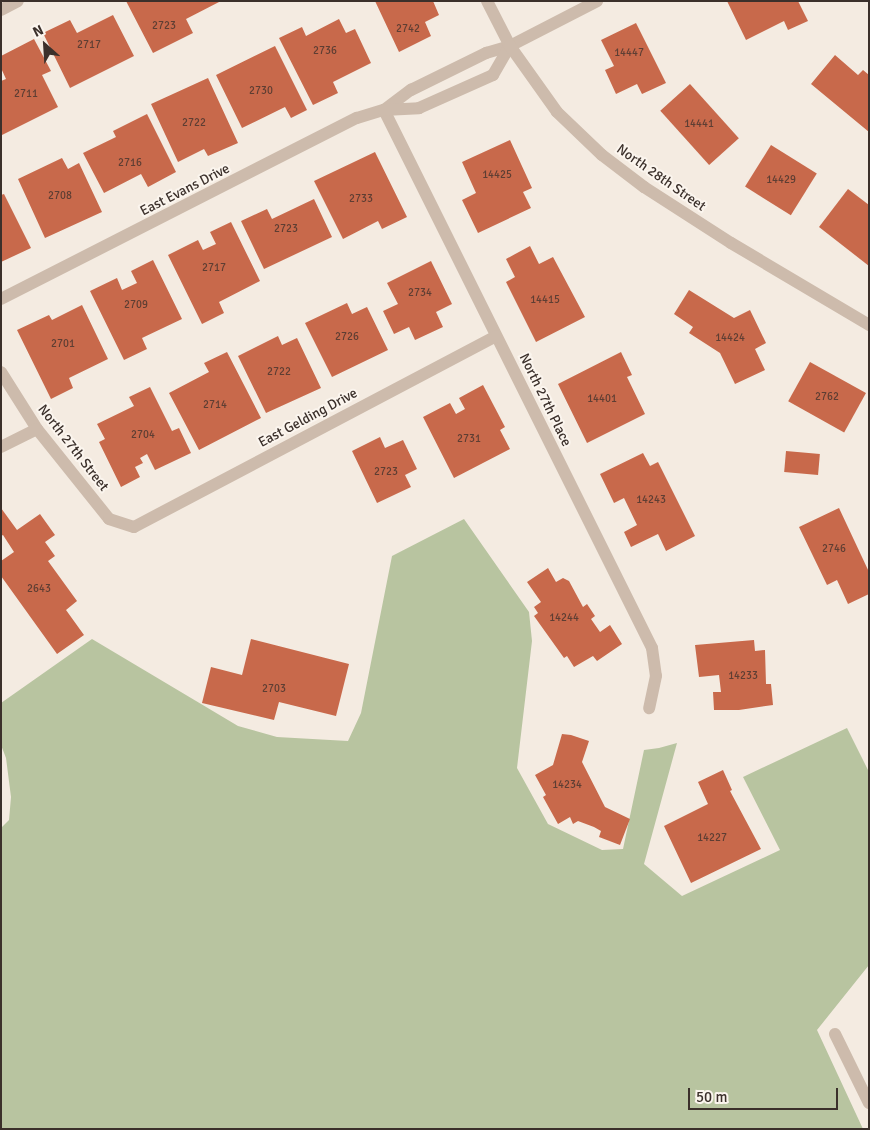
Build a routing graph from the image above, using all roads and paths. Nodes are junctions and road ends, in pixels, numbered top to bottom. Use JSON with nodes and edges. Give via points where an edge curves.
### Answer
{"nodes":[{"id":1,"x":18,"y":1,"type":"edge"},
{"id":2,"x":488,"y":1,"type":"edge"},
{"id":3,"x":597,"y":1,"type":"edge"},
{"id":4,"x":1,"y":10,"type":"edge"},
{"id":5,"x":510,"y":46,"type":"junction"},
{"id":6,"x":384,"y":110,"type":"junction"},
{"id":7,"x":1,"y":299,"type":"edge"},
{"id":8,"x":869,"y":325,"type":"edge"},
{"id":9,"x":496,"y":336,"type":"junction"},
{"id":10,"x":1,"y":372,"type":"edge"},
{"id":11,"x":37,"y":429,"type":"junction"},
{"id":12,"x":1,"y":447,"type":"edge"},
{"id":13,"x":134,"y":527,"type":"joint"},
{"id":14,"x":649,"y":708,"type":"dead end"},
{"id":15,"x":835,"y":1034,"type":"dead end"},
{"id":16,"x":869,"y":1102,"type":"edge"}],
"edges":[{"from":1,"to":4,"type":"street"},
{"from":2,"to":5,"type":"street","name":"North 28th Street"},
{"from":3,"to":5,"type":"street","name":"East Evans Drive"},
{"from":5,"to":6,"type":"street","name":"East Evans Drive","via":[[486,53],[411,90]]},
{"from":5,"to":6,"type":"street","name":"East Evans Drive","via":[[493,75],[419,108]]},
{"from":5,"to":8,"type":"street","name":"North 28th Street","via":[[557,112],[644,187]]},
{"from":6,"to":7,"type":"street","name":"East Evans Drive","via":[[356,118]]},
{"from":6,"to":9,"type":"street","name":"North 27th Place"},
{"from":9,"to":13,"type":"street","name":"East Gelding Drive"},
{"from":9,"to":14,"type":"street","name":"North 27th Place","via":[[652,648],[656,676]]},
{"from":10,"to":11,"type":"street","name":"North 27th Street"},
{"from":11,"to":12,"type":"street"},
{"from":11,"to":13,"type":"street","name":"North 27th Street","via":[[109,519]]},
{"from":15,"to":16,"type":"street"}]}
